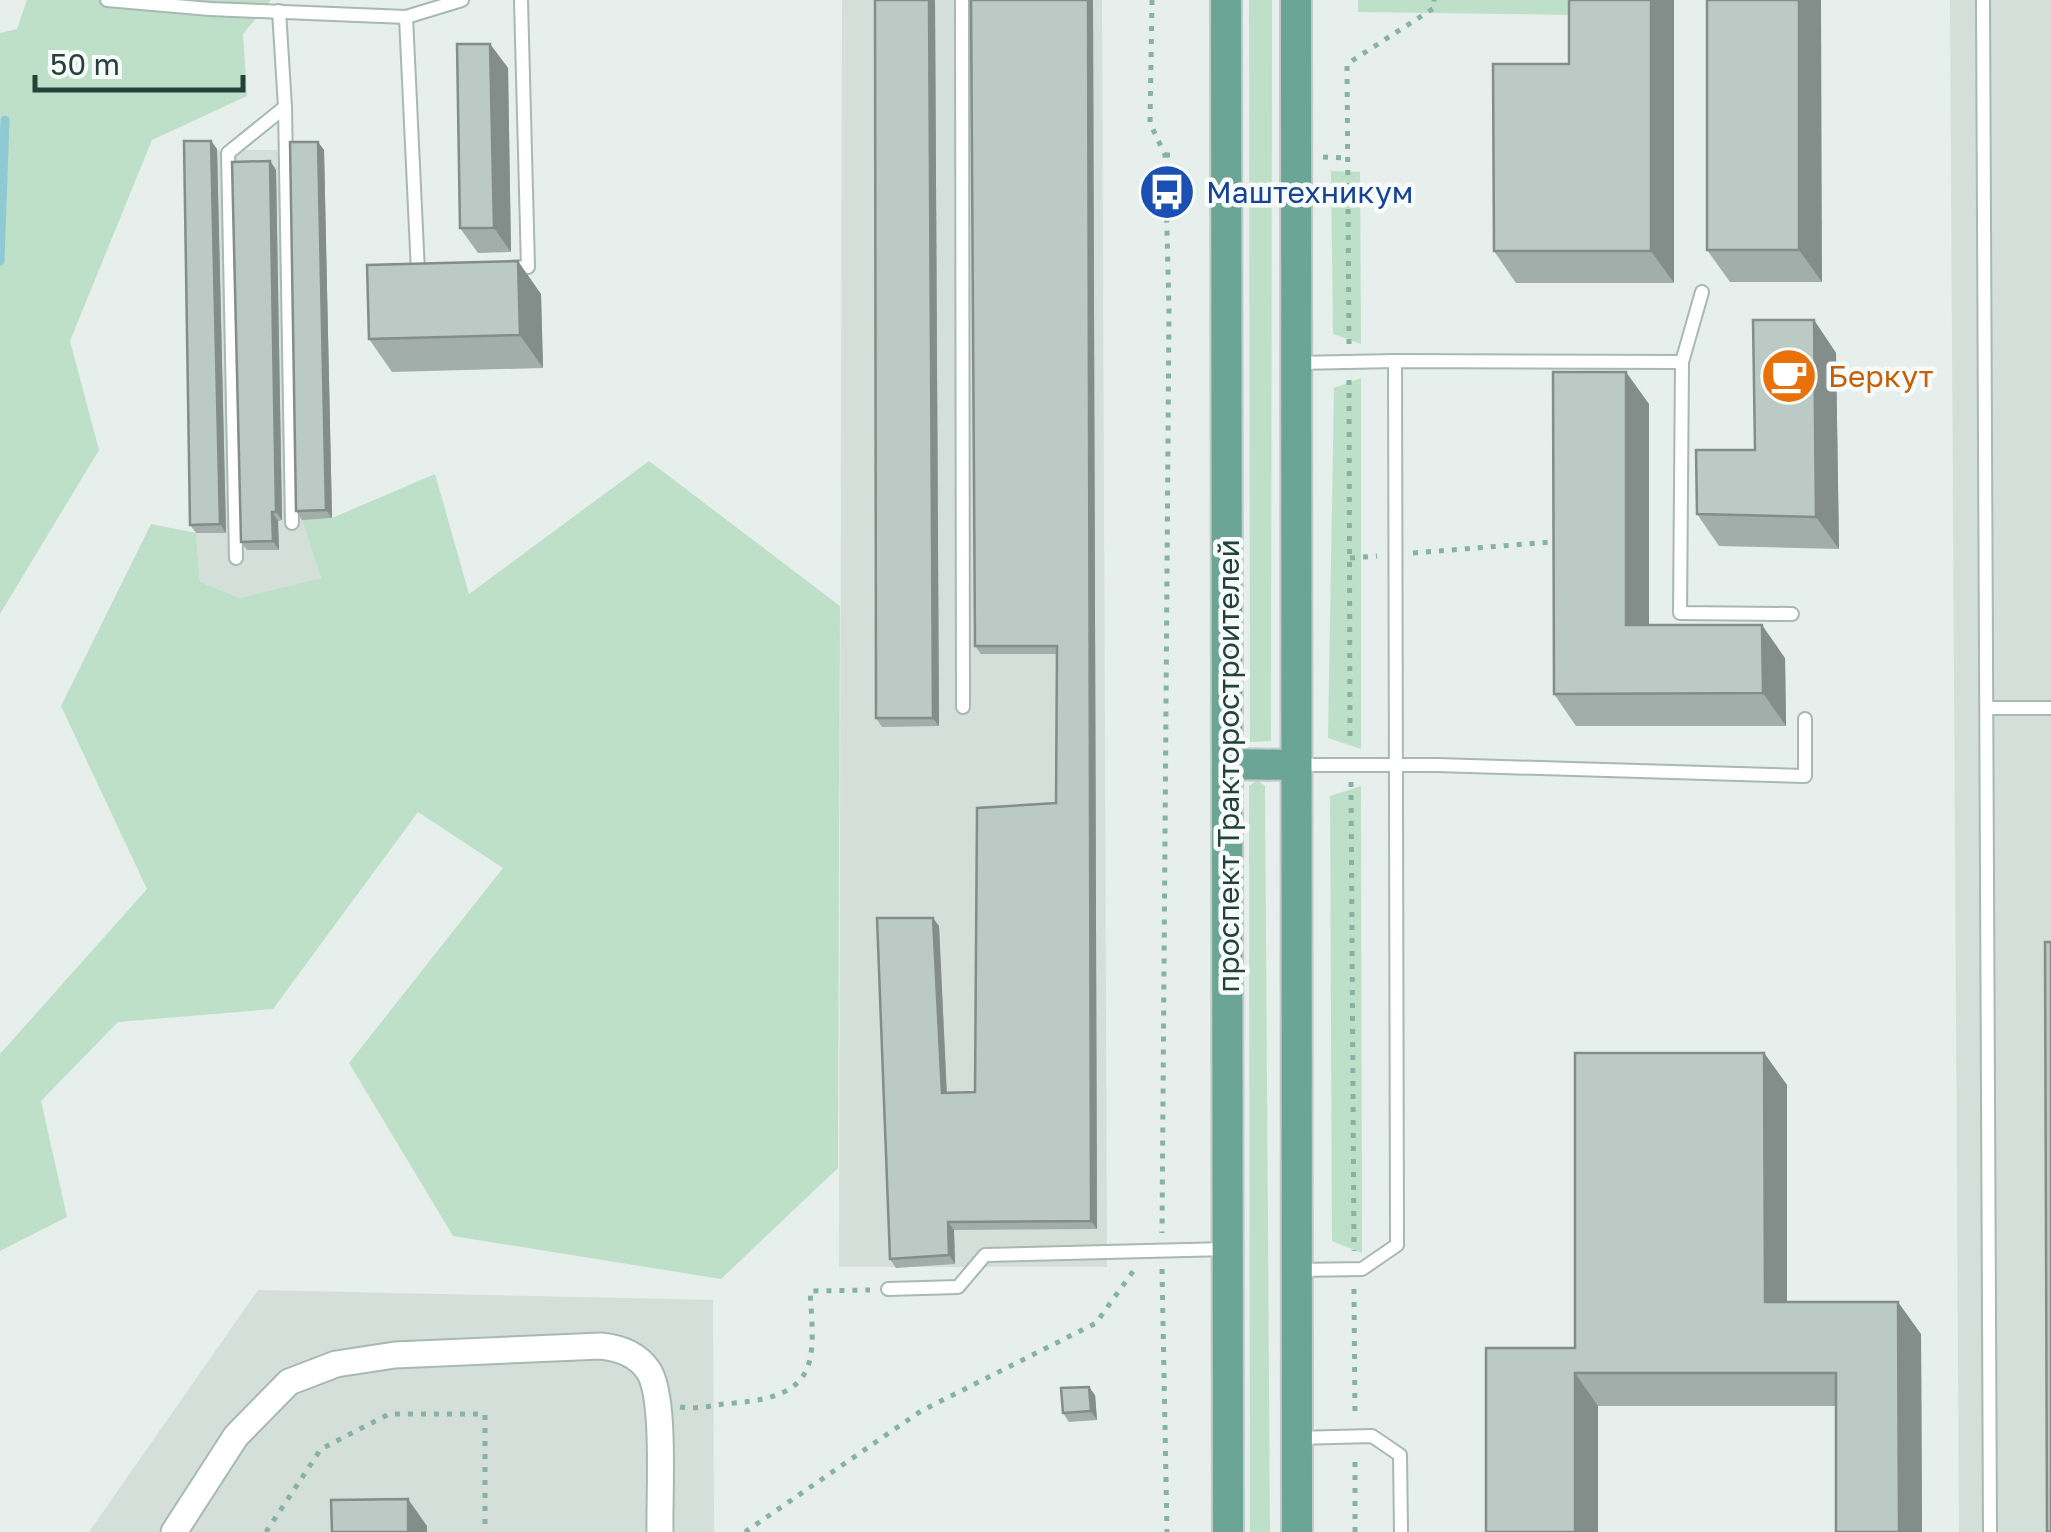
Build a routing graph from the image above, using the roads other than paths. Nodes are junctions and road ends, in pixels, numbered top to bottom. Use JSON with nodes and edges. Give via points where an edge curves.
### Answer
{"nodes":[{"id":1,"x":107,"y":0,"type":"edge"},
{"id":2,"x":462,"y":0,"type":"edge"},
{"id":3,"x":522,"y":0,"type":"edge"},
{"id":4,"x":962,"y":0,"type":"edge"},
{"id":5,"x":1226,"y":0,"type":"edge"},
{"id":6,"x":1296,"y":0,"type":"edge"},
{"id":7,"x":1983,"y":0,"type":"edge"},
{"id":8,"x":279,"y":12,"type":"junction"},
{"id":9,"x":406,"y":17,"type":"junction"},
{"id":10,"x":285,"y":107,"type":"junction"},
{"id":11,"x":492,"y":269,"type":"edge"},
{"id":12,"x":436,"y":271,"type":"edge"},
{"id":13,"x":1702,"y":292,"type":"dead end"},
{"id":14,"x":1394,"y":361,"type":"junction"},
{"id":15,"x":1682,"y":362,"type":"junction"},
{"id":16,"x":1296,"y":364,"type":"junction"},
{"id":17,"x":292,"y":523,"type":"dead end"},
{"id":18,"x":236,"y":558,"type":"dead end"},
{"id":19,"x":1792,"y":614,"type":"dead end"},
{"id":20,"x":963,"y":706,"type":"dead end"},
{"id":21,"x":1987,"y":708,"type":"junction"},
{"id":22,"x":2051,"y":708,"type":"edge"},
{"id":23,"x":1805,"y":719,"type":"dead end"},
{"id":24,"x":1228,"y":764,"type":"junction"},
{"id":25,"x":1296,"y":765,"type":"junction"},
{"id":26,"x":1397,"y":765,"type":"junction"},
{"id":27,"x":1228,"y":1249,"type":"junction"},
{"id":28,"x":1296,"y":1270,"type":"junction"},
{"id":29,"x":888,"y":1289,"type":"road end"},
{"id":30,"x":1296,"y":1438,"type":"junction"},
{"id":31,"x":174,"y":1532,"type":"edge"},
{"id":32,"x":660,"y":1532,"type":"edge"},
{"id":33,"x":1228,"y":1532,"type":"edge"},
{"id":34,"x":1296,"y":1532,"type":"edge"},
{"id":35,"x":1401,"y":1532,"type":"edge"},
{"id":36,"x":1990,"y":1532,"type":"edge"}],
"edges":[{"from":1,"to":8,"type":"lane"},
{"from":2,"to":9,"type":"lane"},
{"from":3,"to":11,"type":"lane","via":[[528,267]]},
{"from":4,"to":20,"type":"lane"},
{"from":5,"to":24,"type":"main road","name":"проспект Тракторостроителей"},
{"from":6,"to":16,"type":"main road"},
{"from":7,"to":21,"type":"lane"},
{"from":8,"to":9,"type":"lane"},
{"from":8,"to":10,"type":"lane"},
{"from":9,"to":12,"type":"lane","via":[[418,272]]},
{"from":10,"to":17,"type":"lane"},
{"from":10,"to":18,"type":"lane","via":[[228,153]]},
{"from":13,"to":15,"type":"lane"},
{"from":14,"to":15,"type":"lane"},
{"from":14,"to":16,"type":"lane"},
{"from":14,"to":26,"type":"lane"},
{"from":15,"to":19,"type":"lane","via":[[1680,613]]},
{"from":16,"to":25,"type":"main road"},
{"from":21,"to":22,"type":"lane"},
{"from":21,"to":36,"type":"lane"},
{"from":23,"to":26,"type":"lane","via":[[1805,776]]},
{"from":24,"to":25,"type":"main road"},
{"from":24,"to":27,"type":"main road","name":"проспект Тракторостроителей"},
{"from":25,"to":26,"type":"lane"},
{"from":25,"to":28,"type":"main road"},
{"from":26,"to":28,"type":"lane","via":[[1397,1245],[1362,1268]]},
{"from":27,"to":29,"type":"lane","via":[[985,1255],[958,1287]]},
{"from":27,"to":33,"type":"main road","name":"проспект Тракторостроителей"},
{"from":28,"to":30,"type":"main road"},
{"from":30,"to":34,"type":"main road"},
{"from":30,"to":35,"type":"lane","via":[[1372,1436],[1400,1454]]},
{"from":31,"to":32,"type":"street","via":[[236,1436],[290,1382],[336,1364],[396,1355],[602,1346],[641,1362],[654,1380]]}]}
